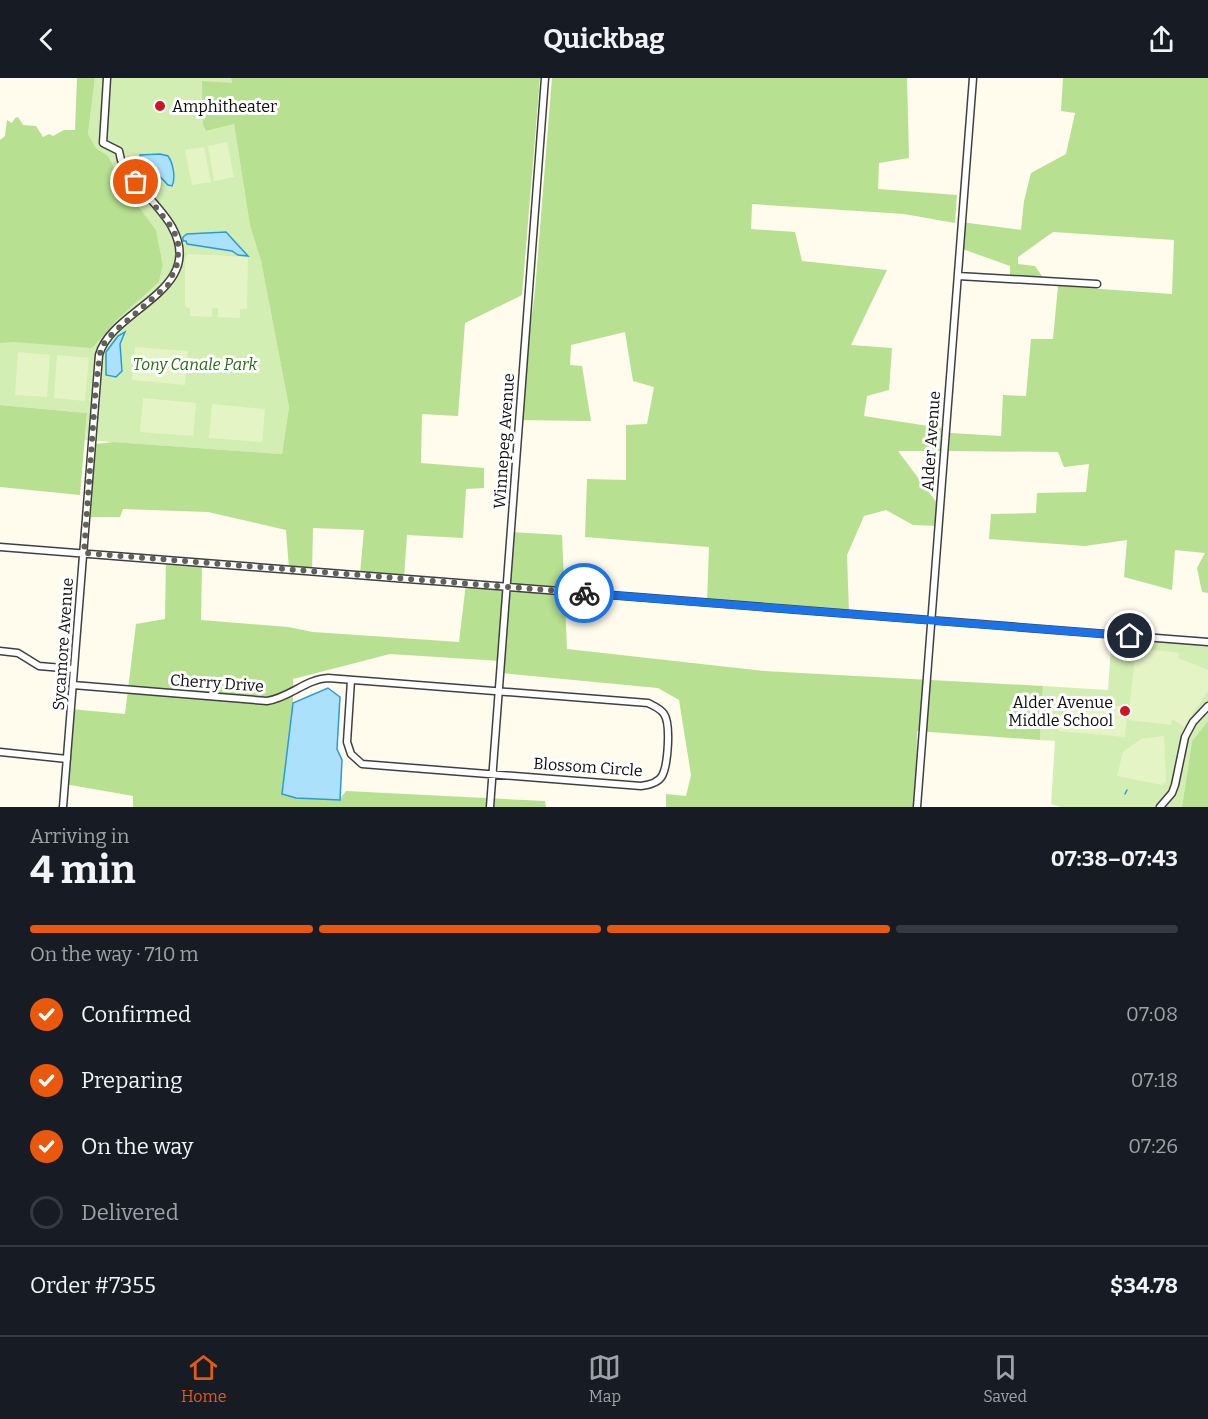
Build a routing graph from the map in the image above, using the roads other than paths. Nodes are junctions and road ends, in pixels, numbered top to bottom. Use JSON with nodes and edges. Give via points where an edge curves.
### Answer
{"nodes":[{"id":1,"x":107,"y":78,"type":"edge"},
{"id":2,"x":545,"y":78,"type":"edge"},
{"id":3,"x":973,"y":78,"type":"edge"},
{"id":4,"x":958,"y":276,"type":"junction"},
{"id":5,"x":1097,"y":284,"type":"dead end"},
{"id":6,"x":0,"y":547,"type":"edge"},
{"id":7,"x":84,"y":553,"type":"junction"},
{"id":8,"x":507,"y":587,"type":"junction"},
{"id":9,"x":931,"y":620,"type":"junction"},
{"id":10,"x":1208,"y":642,"type":"edge"},
{"id":11,"x":0,"y":651,"type":"edge"},
{"id":12,"x":74,"y":669,"type":"junction"},
{"id":13,"x":351,"y":680,"type":"junction"},
{"id":14,"x":73,"y":685,"type":"junction"},
{"id":15,"x":499,"y":692,"type":"junction"},
{"id":16,"x":1208,"y":706,"type":"edge"},
{"id":17,"x":0,"y":752,"type":"edge"},
{"id":18,"x":67,"y":759,"type":"junction"},
{"id":19,"x":493,"y":774,"type":"junction"},
{"id":20,"x":63,"y":807,"type":"edge"},
{"id":21,"x":490,"y":807,"type":"edge"},
{"id":22,"x":917,"y":807,"type":"edge"},
{"id":23,"x":1160,"y":807,"type":"edge"}],
"edges":[{"from":1,"to":7,"type":"street","name":"Sycamore Avenue","via":[[103,143],[119,151],[128,174],[171,225],[178,242],[178,258],[168,285],[101,347]]},
{"from":2,"to":8,"type":"street","name":"Winnepeg Avenue"},
{"from":3,"to":4,"type":"street","name":"Alder Avenue"},
{"from":4,"to":5,"type":"street"},
{"from":4,"to":9,"type":"street","name":"Alder Avenue"},
{"from":6,"to":7,"type":"street"},
{"from":7,"to":8,"type":"street"},
{"from":7,"to":12,"type":"street","name":"Sycamore Avenue"},
{"from":8,"to":9,"type":"street"},
{"from":8,"to":15,"type":"street","name":"Winnepeg Avenue"},
{"from":9,"to":10,"type":"street"},
{"from":9,"to":22,"type":"street","name":"Alder Avenue"},
{"from":11,"to":12,"type":"street","via":[[18,653],[39,666]]},
{"from":12,"to":14,"type":"street","name":"Sycamore Avenue"},
{"from":13,"to":14,"type":"street","name":"Cherry Drive","via":[[321,679],[267,701]]},
{"from":13,"to":15,"type":"street","name":"Cherry Drive"},
{"from":13,"to":19,"type":"street","name":"Blossom Circle","via":[[347,742],[356,760],[369,765]]},
{"from":14,"to":18,"type":"street","name":"Sycamore Avenue"},
{"from":15,"to":19,"type":"street","name":"Winnepeg Avenue"},
{"from":15,"to":19,"type":"street","name":"Blossom Circle","via":[[648,703],[664,714],[668,730],[662,776],[647,786]]},
{"from":16,"to":23,"type":"street","via":[[1187,732],[1175,785]]},
{"from":17,"to":18,"type":"street"},
{"from":18,"to":20,"type":"street","name":"Sycamore Avenue"},
{"from":19,"to":21,"type":"street","name":"Winnepeg Avenue"}]}
